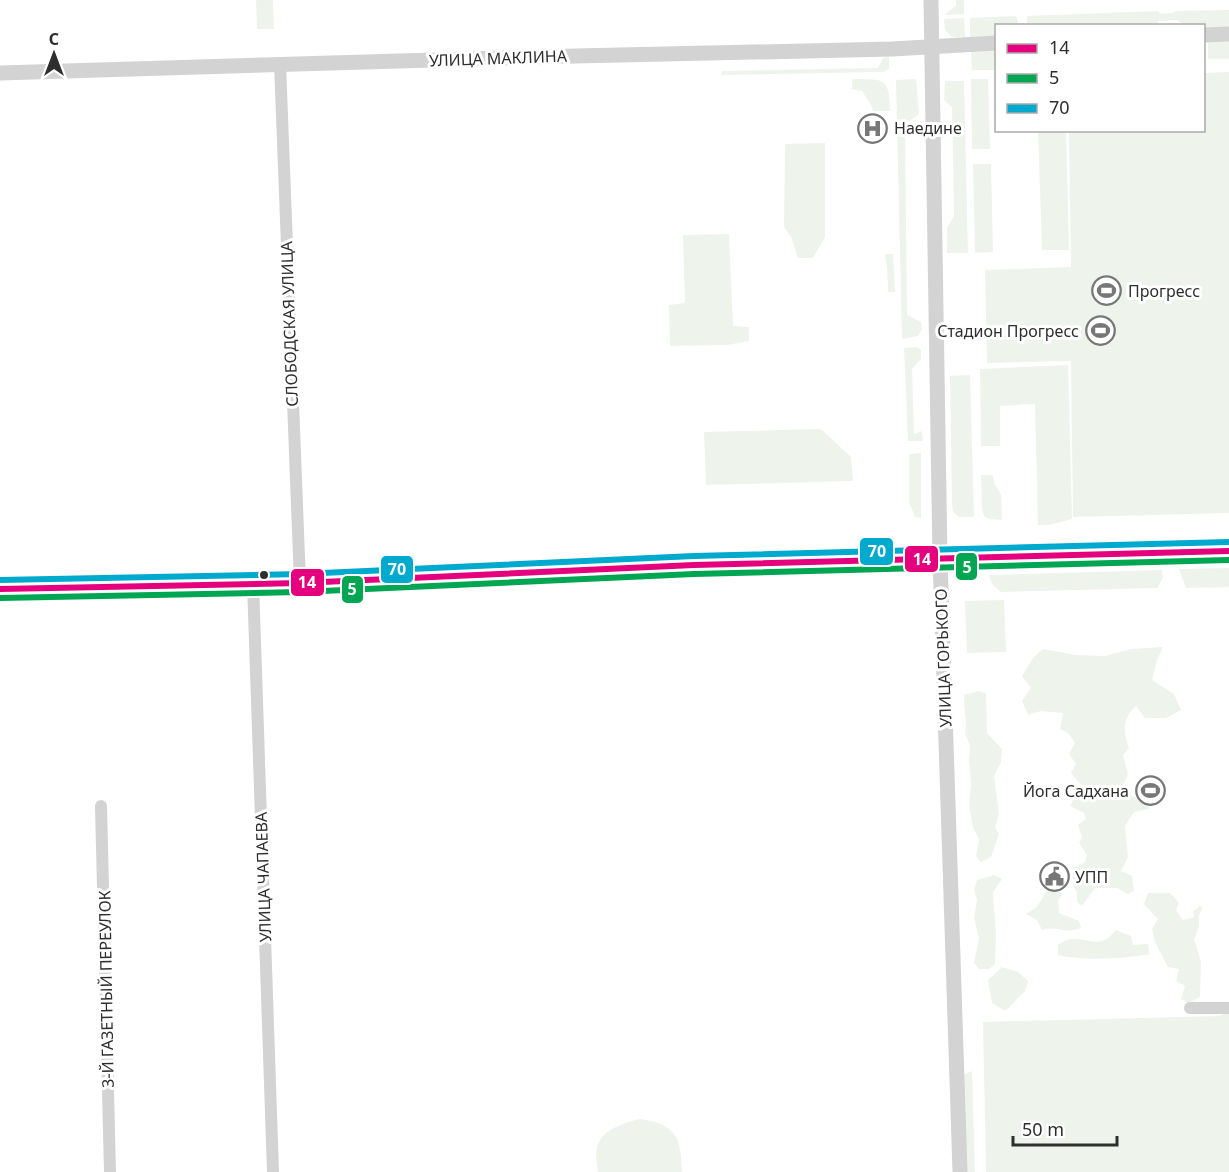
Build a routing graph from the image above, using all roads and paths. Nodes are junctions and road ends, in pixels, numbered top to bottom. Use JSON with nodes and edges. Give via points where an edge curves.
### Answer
{"nodes":[{"id":1,"x":931,"y":0,"type":"edge"},
{"id":2,"x":1229,"y":34,"type":"edge"},
{"id":3,"x":1205,"y":35,"type":"edge"},
{"id":4,"x":995,"y":43,"type":"edge"},
{"id":5,"x":932,"y":46,"type":"junction"},
{"id":6,"x":280,"y":64,"type":"junction"},
{"id":7,"x":0,"y":73,"type":"edge"},
{"id":8,"x":1229,"y":551,"type":"edge"},
{"id":9,"x":940,"y":558,"type":"junction"},
{"id":10,"x":253,"y":583,"type":"junction"},
{"id":11,"x":300,"y":583,"type":"junction"},
{"id":12,"x":0,"y":589,"type":"edge"},
{"id":13,"x":101,"y":806,"type":"dead end"},
{"id":14,"x":1190,"y":1008,"type":"dead end"},
{"id":15,"x":1229,"y":1008,"type":"edge"},
{"id":16,"x":110,"y":1172,"type":"edge"},
{"id":17,"x":273,"y":1172,"type":"edge"},
{"id":18,"x":960,"y":1172,"type":"edge"}],
"edges":[{"from":1,"to":5,"type":"street","name":"УЛИЦА ГОРЬКОГО"},
{"from":2,"to":3,"type":"street"},
{"from":4,"to":5,"type":"street","name":"УЛИЦА МАКЛИНА"},
{"from":5,"to":6,"type":"street","name":"УЛИЦА МАКЛИНА"},
{"from":5,"to":9,"type":"street","name":"УЛИЦА ГОРЬКОГО"},
{"from":6,"to":7,"type":"street","name":"УЛИЦА МАКЛИНА"},
{"from":6,"to":11,"type":"street","name":"СЛОБОДСКАЯ УЛИЦА"},
{"from":8,"to":9,"type":"main road"},
{"from":9,"to":11,"type":"main road"},
{"from":9,"to":18,"type":"street","name":"УЛИЦА ГОРЬКОГО"},
{"from":10,"to":11,"type":"main road"},
{"from":10,"to":12,"type":"main road"},
{"from":10,"to":17,"type":"street","name":"УЛИЦА ЧАПАЕВА"},
{"from":13,"to":16,"type":"street","name":"3-Й ГАЗЕТНЫЙ ПЕРЕУЛОК"},
{"from":14,"to":15,"type":"street"}]}
